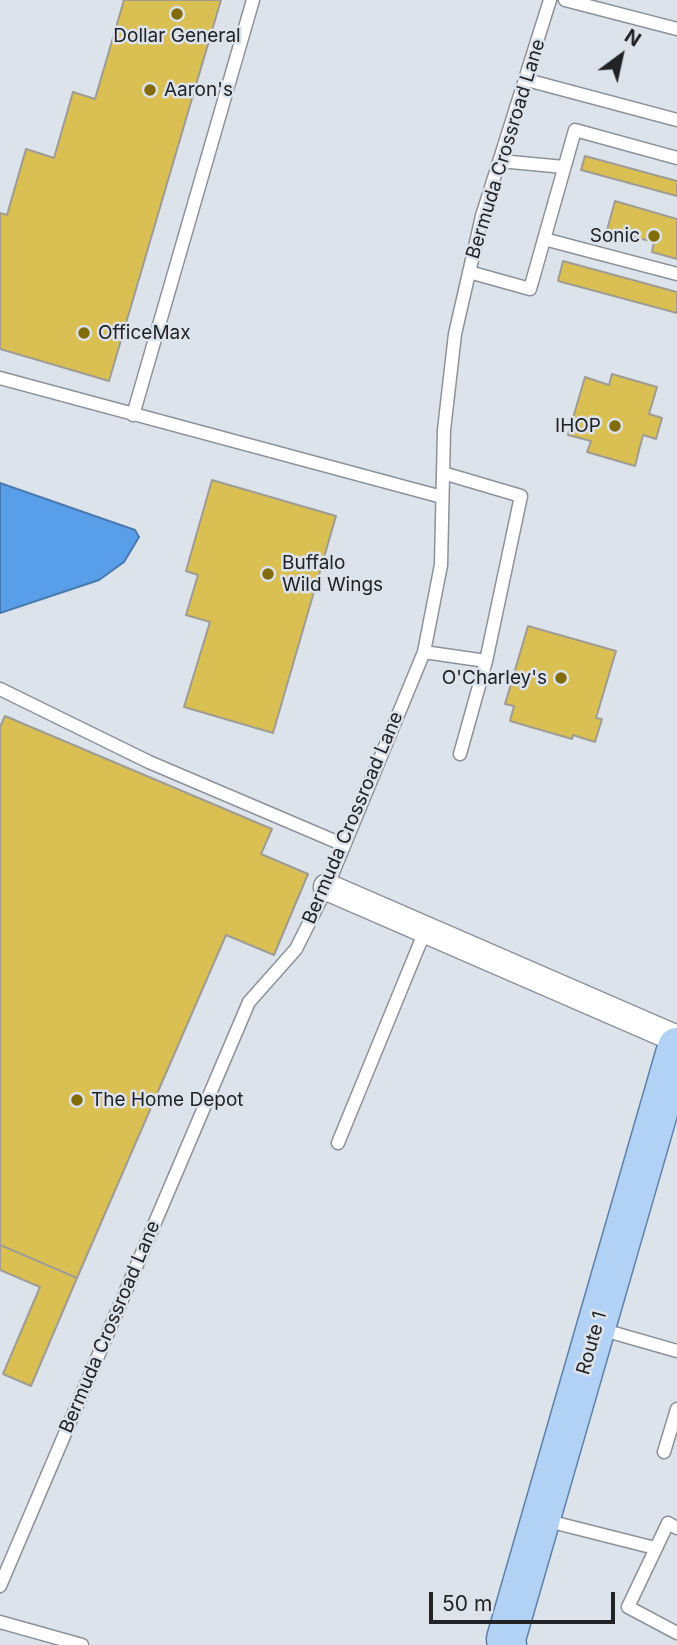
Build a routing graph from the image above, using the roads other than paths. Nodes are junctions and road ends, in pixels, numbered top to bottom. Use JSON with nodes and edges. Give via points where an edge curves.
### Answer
{"nodes":[{"id":1,"x":253,"y":0,"type":"edge"},
{"id":2,"x":550,"y":0,"type":"edge"},
{"id":3,"x":565,"y":0,"type":"edge"},
{"id":4,"x":677,"y":29,"type":"edge"},
{"id":5,"x":527,"y":80,"type":"junction"},
{"id":6,"x":677,"y":120,"type":"edge"},
{"id":7,"x":677,"y":158,"type":"edge"},
{"id":8,"x":500,"y":161,"type":"junction"},
{"id":9,"x":564,"y":167,"type":"junction"},
{"id":10,"x":544,"y":239,"type":"junction"},
{"id":11,"x":469,"y":272,"type":"junction"},
{"id":12,"x":677,"y":274,"type":"edge"},
{"id":13,"x":0,"y":378,"type":"edge"},
{"id":14,"x":133,"y":415,"type":"junction"},
{"id":15,"x":443,"y":473,"type":"junction"},
{"id":16,"x":442,"y":497,"type":"junction"},
{"id":17,"x":424,"y":652,"type":"junction"},
{"id":18,"x":486,"y":661,"type":"junction"},
{"id":19,"x":0,"y":689,"type":"edge"},
{"id":20,"x":460,"y":754,"type":"dead end"},
{"id":21,"x":344,"y":845,"type":"junction"},
{"id":22,"x":327,"y":887,"type":"junction"},
{"id":23,"x":425,"y":931,"type":"junction"},
{"id":24,"x":677,"y":1040,"type":"edge"},
{"id":25,"x":677,"y":1047,"type":"edge"},
{"id":26,"x":338,"y":1143,"type":"dead end"},
{"id":27,"x":596,"y":1328,"type":"junction"},
{"id":28,"x":677,"y":1351,"type":"edge"},
{"id":29,"x":677,"y":1409,"type":"edge"},
{"id":30,"x":664,"y":1452,"type":"dead end"},
{"id":31,"x":540,"y":1519,"type":"junction"},
{"id":32,"x":677,"y":1528,"type":"edge"},
{"id":33,"x":655,"y":1548,"type":"junction"},
{"id":34,"x":0,"y":1586,"type":"edge"},
{"id":35,"x":0,"y":1622,"type":"edge"},
{"id":36,"x":677,"y":1633,"type":"edge"},
{"id":37,"x":507,"y":1643,"type":"edge"},
{"id":38,"x":82,"y":1645,"type":"edge"}],
"edges":[{"from":1,"to":14,"type":"lane"},
{"from":2,"to":5,"type":"lane","name":"Bermuda Crossroad Lane"},
{"from":3,"to":4,"type":"lane"},
{"from":5,"to":6,"type":"lane"},
{"from":5,"to":8,"type":"lane","name":"Bermuda Crossroad Lane"},
{"from":7,"to":9,"type":"lane","via":[[575,130]]},
{"from":8,"to":9,"type":"lane"},
{"from":8,"to":11,"type":"lane","name":"Bermuda Crossroad Lane"},
{"from":9,"to":10,"type":"lane"},
{"from":10,"to":11,"type":"lane","via":[[530,289]]},
{"from":10,"to":12,"type":"lane"},
{"from":11,"to":15,"type":"lane","name":"Bermuda Crossroad Lane","via":[[455,334]]},
{"from":13,"to":14,"type":"lane"},
{"from":14,"to":16,"type":"lane"},
{"from":15,"to":16,"type":"lane","name":"Bermuda Crossroad Lane"},
{"from":15,"to":18,"type":"lane","via":[[521,496]]},
{"from":16,"to":17,"type":"lane","name":"Bermuda Crossroad Lane","via":[[441,565]]},
{"from":17,"to":18,"type":"lane"},
{"from":17,"to":21,"type":"lane","name":"Bermuda Crossroad Lane"},
{"from":18,"to":20,"type":"lane"},
{"from":19,"to":21,"type":"lane","via":[[149,762]]},
{"from":21,"to":22,"type":"lane","name":"Bermuda Crossroad Lane"},
{"from":22,"to":23,"type":"street"},
{"from":22,"to":34,"type":"lane","name":"Bermuda Crossroad Lane","via":[[296,948],[249,1002]]},
{"from":23,"to":24,"type":"street"},
{"from":23,"to":26,"type":"lane"},
{"from":25,"to":27,"type":"main road","name":"Route 1"},
{"from":27,"to":28,"type":"lane"},
{"from":27,"to":31,"type":"main road","name":"Route 1"},
{"from":29,"to":30,"type":"lane"},
{"from":31,"to":33,"type":"lane"},
{"from":31,"to":37,"type":"main road","name":"Route 1"},
{"from":32,"to":33,"type":"lane","via":[[668,1522]]},
{"from":33,"to":36,"type":"lane","via":[[628,1607]]},
{"from":35,"to":38,"type":"lane"}]}
